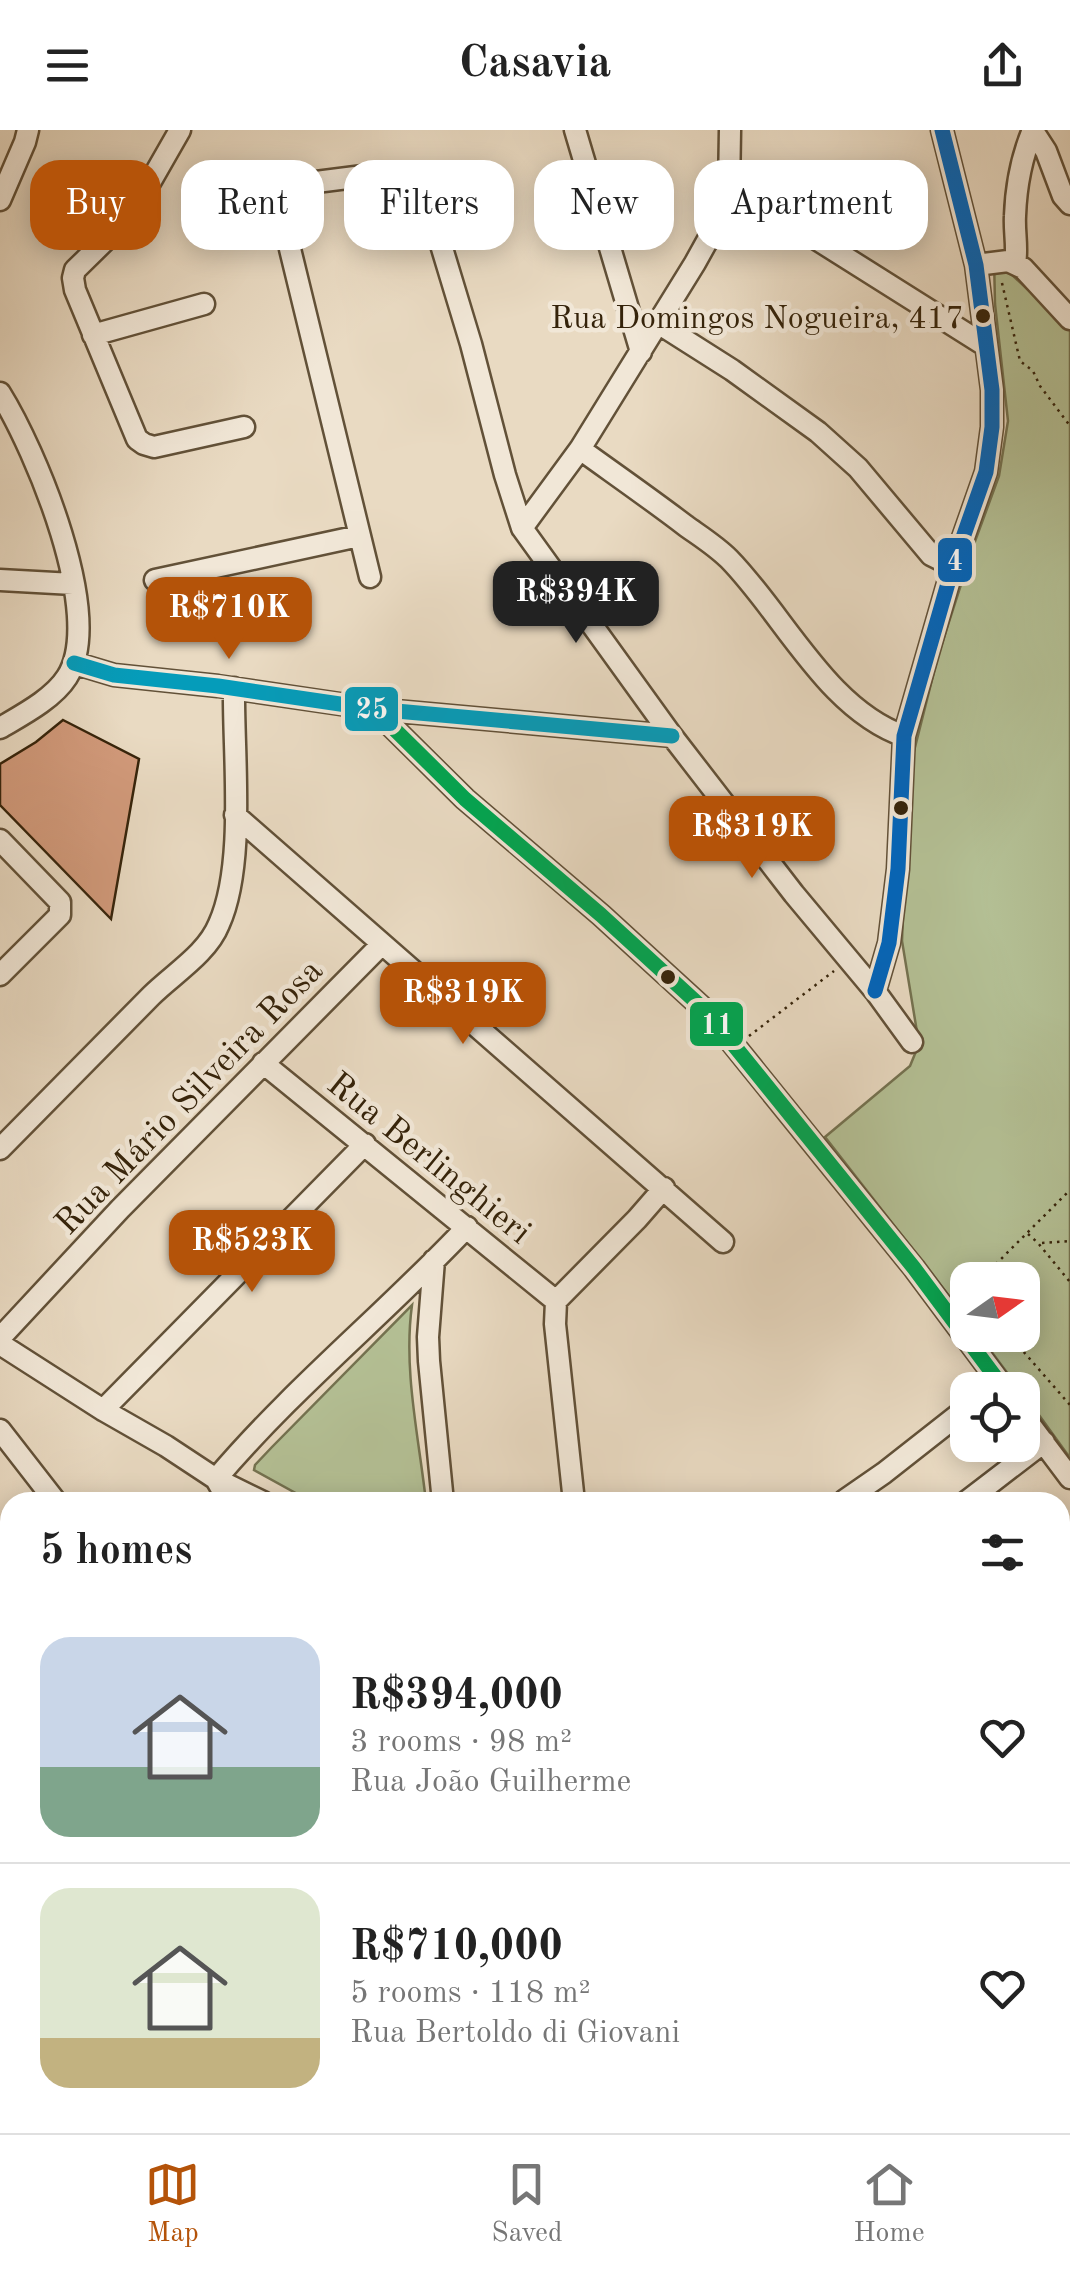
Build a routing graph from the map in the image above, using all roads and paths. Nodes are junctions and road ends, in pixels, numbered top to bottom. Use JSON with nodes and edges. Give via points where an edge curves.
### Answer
{"nodes":[{"id":1,"x":28,"y":130,"type":"edge"},
{"id":2,"x":180,"y":130,"type":"edge"},
{"id":3,"x":574,"y":130,"type":"edge"},
{"id":4,"x":730,"y":130,"type":"edge"},
{"id":5,"x":942,"y":130,"type":"edge"},
{"id":6,"x":1033,"y":131,"type":"edge"},
{"id":7,"x":730,"y":160,"type":"edge"},
{"id":8,"x":0,"y":200,"type":"edge"},
{"id":9,"x":1070,"y":204,"type":"edge"},
{"id":10,"x":701,"y":250,"type":"edge"},
{"id":11,"x":834,"y":250,"type":"edge"},
{"id":12,"x":1015,"y":264,"type":"junction"},
{"id":13,"x":976,"y":265,"type":"junction"},
{"id":14,"x":204,"y":304,"type":"dead end"},
{"id":15,"x":1070,"y":319,"type":"edge"},
{"id":16,"x":658,"y":324,"type":"junction"},
{"id":17,"x":93,"y":336,"type":"junction"},
{"id":18,"x":986,"y":346,"type":"junction"},
{"id":19,"x":641,"y":352,"type":"junction"},
{"id":20,"x":0,"y":392,"type":"edge"},
{"id":21,"x":8,"y":419,"type":"edge"},
{"id":22,"x":1070,"y":426,"type":"edge"},
{"id":23,"x":244,"y":427,"type":"dead end"},
{"id":24,"x":580,"y":450,"type":"junction"},
{"id":25,"x":522,"y":528,"type":"junction"},
{"id":26,"x":359,"y":536,"type":"junction"},
{"id":27,"x":954,"y":566,"type":"junction"},
{"id":28,"x":370,"y":577,"type":"dead end"},
{"id":29,"x":0,"y":580,"type":"edge"},
{"id":30,"x":155,"y":580,"type":"dead end"},
{"id":31,"x":74,"y":584,"type":"junction"},
{"id":32,"x":74,"y":663,"type":"junction"},
{"id":33,"x":234,"y":688,"type":"junction"},
{"id":34,"x":374,"y":709,"type":"junction"},
{"id":35,"x":0,"y":728,"type":"edge"},
{"id":36,"x":672,"y":736,"type":"junction"},
{"id":37,"x":904,"y":736,"type":"junction"},
{"id":38,"x":235,"y":815,"type":"junction"},
{"id":39,"x":0,"y":840,"type":"edge"},
{"id":40,"x":382,"y":944,"type":"junction"},
{"id":41,"x":849,"y":961,"type":"junction"},
{"id":42,"x":0,"y":975,"type":"edge"},
{"id":43,"x":875,"y":991,"type":"junction"},
{"id":44,"x":912,"y":1042,"type":"dead end"},
{"id":45,"x":737,"y":1047,"type":"junction"},
{"id":46,"x":264,"y":1063,"type":"junction"},
{"id":47,"x":365,"y":1144,"type":"junction"},
{"id":48,"x":0,"y":1149,"type":"edge"},
{"id":49,"x":664,"y":1188,"type":"junction"},
{"id":50,"x":1070,"y":1190,"type":"edge"},
{"id":51,"x":466,"y":1228,"type":"junction"},
{"id":52,"x":1027,"y":1234,"type":"junction"},
{"id":53,"x":1070,"y":1241,"type":"edge"},
{"id":54,"x":723,"y":1242,"type":"dead end"},
{"id":55,"x":1038,"y":1243,"type":"junction"},
{"id":56,"x":434,"y":1260,"type":"junction"},
{"id":57,"x":998,"y":1262,"type":"edge"},
{"id":58,"x":1070,"y":1282,"type":"edge"},
{"id":59,"x":950,"y":1295,"type":"edge"},
{"id":60,"x":556,"y":1301,"type":"junction"},
{"id":61,"x":0,"y":1341,"type":"edge"},
{"id":62,"x":1023,"y":1352,"type":"edge"},
{"id":63,"x":1070,"y":1405,"type":"edge"},
{"id":64,"x":103,"y":1410,"type":"junction"},
{"id":65,"x":950,"y":1420,"type":"edge"},
{"id":66,"x":0,"y":1430,"type":"edge"},
{"id":67,"x":1040,"y":1437,"type":"edge"},
{"id":68,"x":1044,"y":1442,"type":"junction"},
{"id":69,"x":216,"y":1478,"type":"junction"},
{"id":70,"x":1070,"y":1478,"type":"edge"},
{"id":71,"x":48,"y":1492,"type":"edge"},
{"id":72,"x":224,"y":1492,"type":"edge"},
{"id":73,"x":243,"y":1492,"type":"edge"},
{"id":74,"x":442,"y":1492,"type":"edge"},
{"id":75,"x":573,"y":1492,"type":"edge"},
{"id":76,"x":857,"y":1492,"type":"edge"},
{"id":77,"x":979,"y":1492,"type":"edge"}],
"edges":[{"from":1,"to":8,"type":"street"},
{"from":2,"to":17,"type":"street","via":[[122,224],[75,270],[75,290]]},
{"from":3,"to":19,"type":"street"},
{"from":4,"to":7,"type":"street"},
{"from":5,"to":13,"type":"street"},
{"from":6,"to":9,"type":"street"},
{"from":6,"to":12,"type":"street","via":[[1016,203]]},
{"from":10,"to":16,"type":"street"},
{"from":11,"to":18,"type":"street"},
{"from":12,"to":13,"type":"street"},
{"from":12,"to":15,"type":"street"},
{"from":12,"to":22,"type":"path","via":[[1000,271],[1020,361]]},
{"from":13,"to":18,"type":"street"},
{"from":14,"to":17,"type":"street"},
{"from":16,"to":19,"type":"street"},
{"from":16,"to":27,"type":"street","via":[[818,432],[858,468],[931,555]]},
{"from":17,"to":23,"type":"street","via":[[144,444]]},
{"from":18,"to":27,"type":"street","via":[[992,427],[986,472]]},
{"from":19,"to":24,"type":"street"},
{"from":20,"to":21,"type":"street"},
{"from":21,"to":31,"type":"street","via":[[49,496]]},
{"from":24,"to":25,"type":"street"},
{"from":24,"to":37,"type":"street","via":[[726,556],[850,703]]},
{"from":25,"to":26,"type":"street","via":[[436,225],[417,198],[372,175],[316,182],[298,195],[289,229]]},
{"from":25,"to":36,"type":"street"},
{"from":26,"to":28,"type":"street"},
{"from":26,"to":30,"type":"street"},
{"from":27,"to":37,"type":"street"},
{"from":29,"to":31,"type":"street"},
{"from":31,"to":32,"type":"street"},
{"from":32,"to":33,"type":"street","via":[[114,675]]},
{"from":32,"to":35,"type":"street","via":[[53,693]]},
{"from":33,"to":34,"type":"street"},
{"from":33,"to":38,"type":"street"},
{"from":34,"to":36,"type":"street"},
{"from":34,"to":45,"type":"street","via":[[465,799],[707,1012]]},
{"from":36,"to":41,"type":"street"},
{"from":37,"to":43,"type":"street","via":[[898,868]]},
{"from":38,"to":40,"type":"street"},
{"from":38,"to":48,"type":"street","via":[[226,904],[212,939]]},
{"from":39,"to":42,"type":"street","via":[[61,909]]},
{"from":40,"to":46,"type":"street","name":"Rua Mário Silveira Rosa"},
{"from":40,"to":49,"type":"street"},
{"from":41,"to":43,"type":"street"},
{"from":41,"to":45,"type":"path"},
{"from":43,"to":44,"type":"street"},
{"from":45,"to":59,"type":"street"},
{"from":46,"to":47,"type":"street","name":"Rua Berlinghieri"},
{"from":46,"to":61,"type":"street","name":"Rua Mário Silveira Rosa"},
{"from":47,"to":51,"type":"street","name":"Rua Berlinghieri"},
{"from":47,"to":64,"type":"street"},
{"from":49,"to":54,"type":"street"},
{"from":49,"to":60,"type":"street"},
{"from":50,"to":52,"type":"path"},
{"from":51,"to":56,"type":"street"},
{"from":51,"to":60,"type":"street","name":"Rua Berlinghieri"},
{"from":52,"to":55,"type":"path"},
{"from":52,"to":57,"type":"path"},
{"from":53,"to":55,"type":"path"},
{"from":55,"to":58,"type":"path"},
{"from":56,"to":69,"type":"street"},
{"from":56,"to":74,"type":"street","via":[[428,1337]]},
{"from":60,"to":75,"type":"street"},
{"from":61,"to":64,"type":"street"},
{"from":62,"to":63,"type":"path"},
{"from":64,"to":69,"type":"street"},
{"from":65,"to":76,"type":"street"},
{"from":66,"to":71,"type":"street"},
{"from":67,"to":68,"type":"street"},
{"from":68,"to":70,"type":"street"},
{"from":68,"to":77,"type":"street"},
{"from":69,"to":72,"type":"street"},
{"from":69,"to":73,"type":"street"}]}
